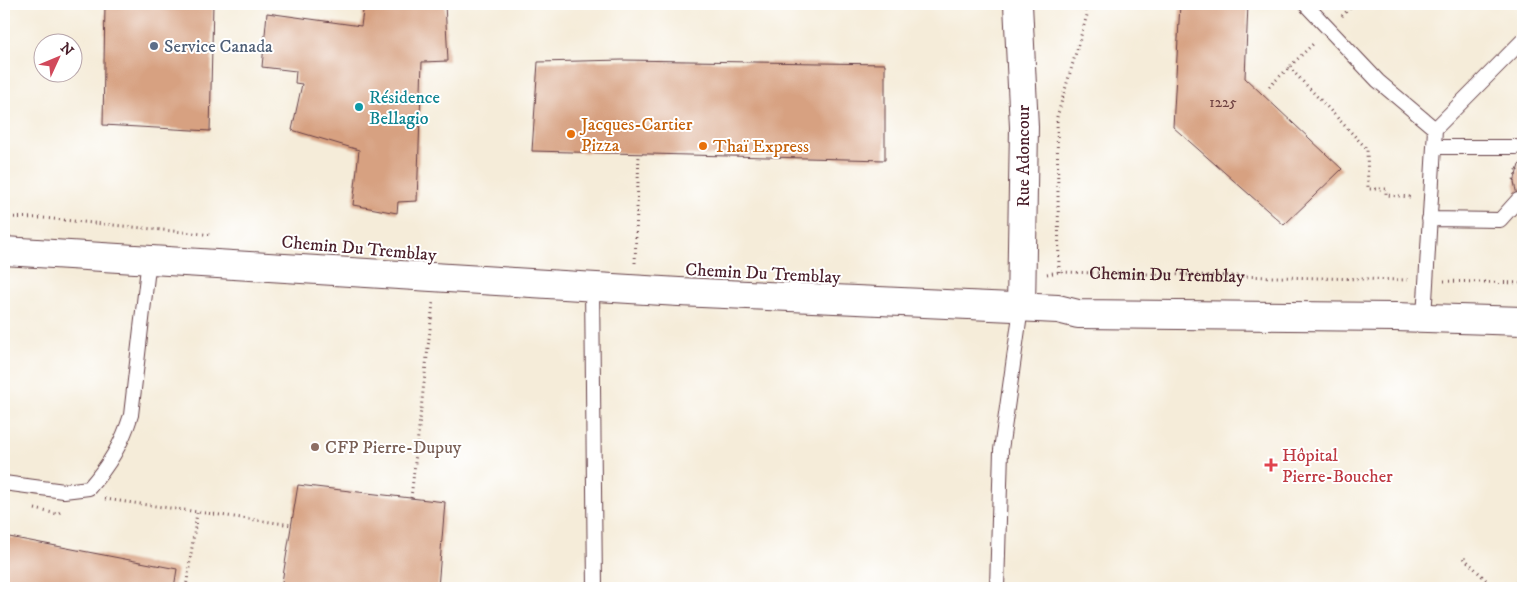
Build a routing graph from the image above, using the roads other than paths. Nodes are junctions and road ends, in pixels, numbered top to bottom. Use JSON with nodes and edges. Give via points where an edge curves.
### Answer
{"nodes":[{"id":1,"x":1018,"y":4,"type":"edge"},
{"id":2,"x":1305,"y":4,"type":"edge"},
{"id":3,"x":1523,"y":40,"type":"edge"},
{"id":4,"x":1435,"y":129,"type":"junction"},
{"id":5,"x":1434,"y":147,"type":"junction"},
{"id":6,"x":1516,"y":147,"type":"road end"},
{"id":7,"x":1518,"y":200,"type":"road end"},
{"id":8,"x":1429,"y":219,"type":"junction"},
{"id":9,"x":4,"y":251,"type":"edge"},
{"id":10,"x":149,"y":259,"type":"junction"},
{"id":11,"x":592,"y":286,"type":"junction"},
{"id":12,"x":1021,"y":308,"type":"junction"},
{"id":13,"x":1424,"y":318,"type":"junction"},
{"id":14,"x":1523,"y":321,"type":"edge"},
{"id":15,"x":4,"y":483,"type":"edge"},
{"id":16,"x":1523,"y":585,"type":"edge"},
{"id":17,"x":595,"y":588,"type":"edge"},
{"id":18,"x":997,"y":588,"type":"edge"},
{"id":19,"x":1521,"y":588,"type":"edge"}],
"edges":[{"from":1,"to":12,"type":"street","name":"Rue Adoncour","via":[[1024,127]]},
{"from":2,"to":4,"type":"lane","via":[[1378,82]]},
{"from":3,"to":4,"type":"lane"},
{"from":4,"to":5,"type":"lane"},
{"from":5,"to":6,"type":"lane"},
{"from":5,"to":8,"type":"lane"},
{"from":7,"to":8,"type":"lane","via":[[1500,220]]},
{"from":8,"to":13,"type":"lane"},
{"from":9,"to":10,"type":"street","name":"Chemin Du Tremblay"},
{"from":10,"to":11,"type":"street","name":"Chemin Du Tremblay"},
{"from":10,"to":15,"type":"lane","via":[[131,415],[124,439],[109,465],[89,488],[64,491]]},
{"from":11,"to":12,"type":"street","name":"Chemin Du Tremblay"},
{"from":11,"to":17,"type":"lane"},
{"from":12,"to":13,"type":"street","name":"Chemin Du Tremblay","via":[[1058,309],[1078,314]]},
{"from":12,"to":18,"type":"lane","via":[[1001,450]]},
{"from":13,"to":14,"type":"street","name":"Chemin Du Tremblay"},
{"from":16,"to":19,"type":"lane"}]}
